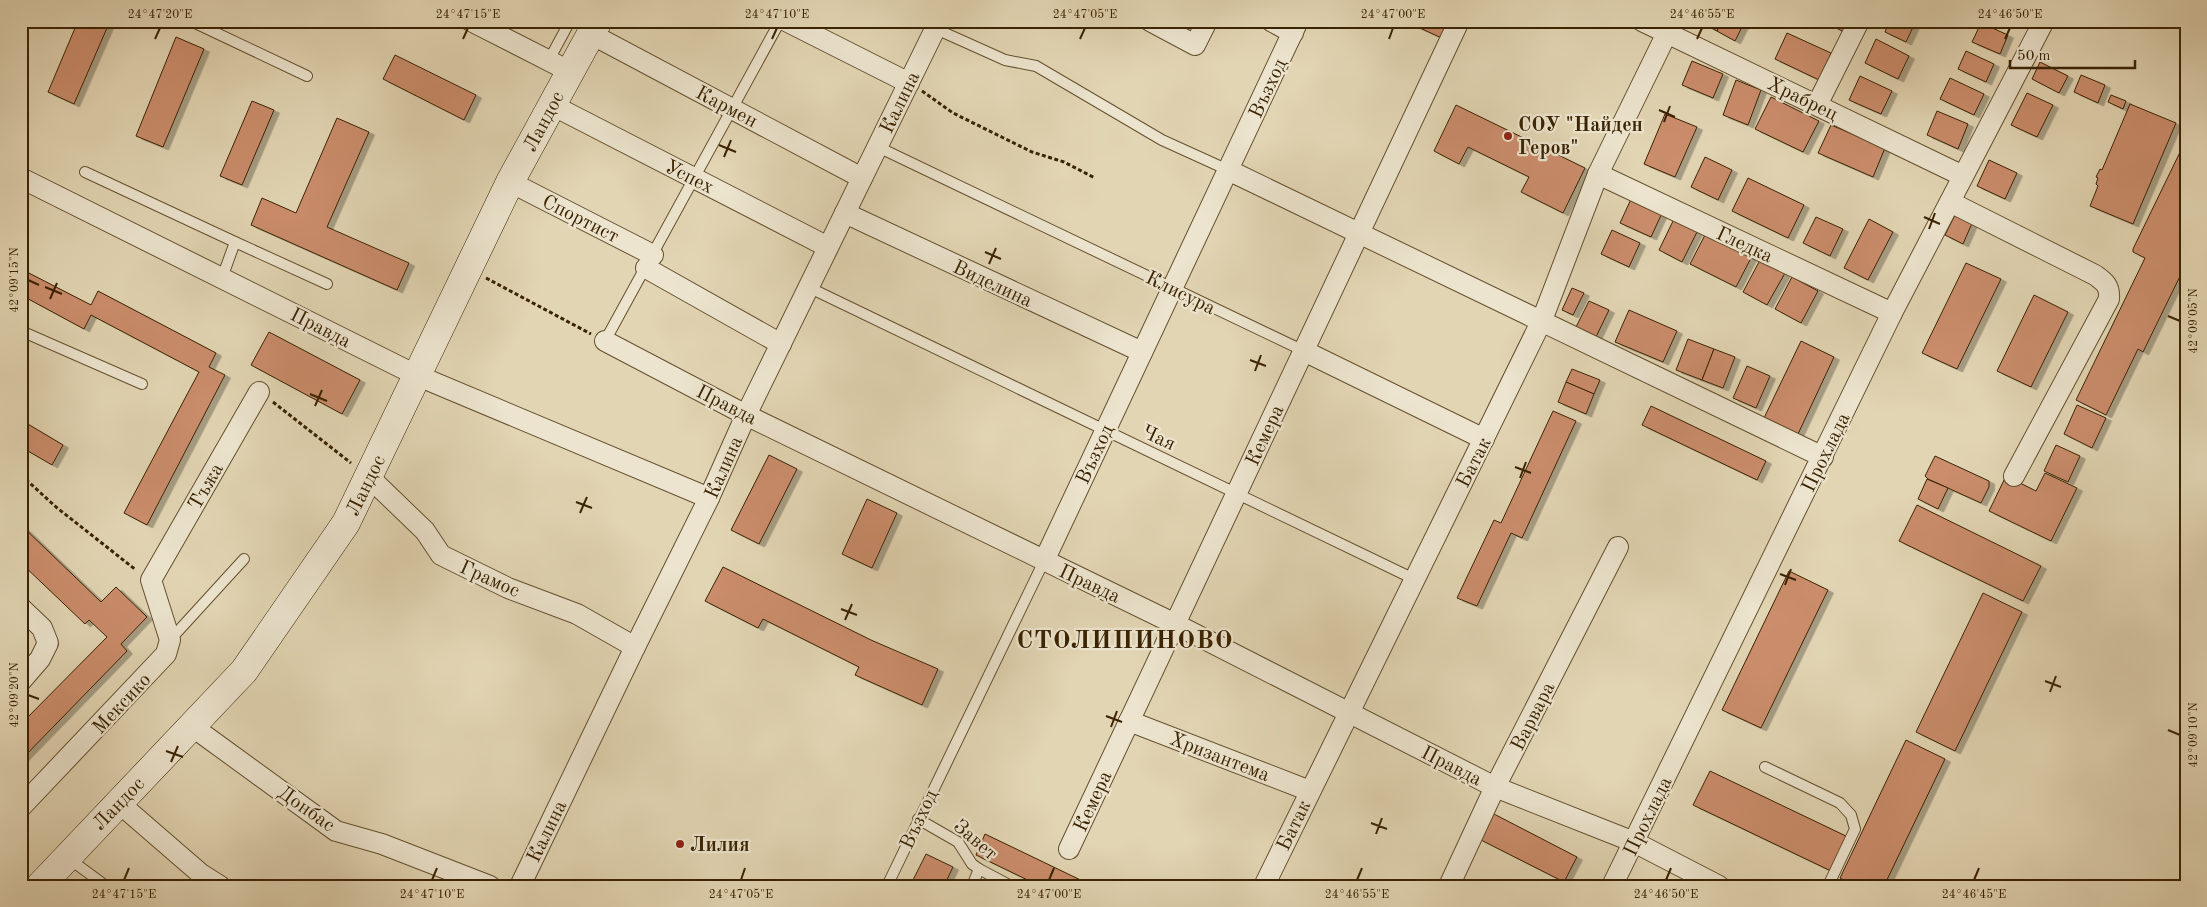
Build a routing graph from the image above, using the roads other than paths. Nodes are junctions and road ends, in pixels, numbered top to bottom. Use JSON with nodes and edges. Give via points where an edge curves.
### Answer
{"nodes":[{"id":1,"x":190,"y":21,"type":"edge"},
{"id":2,"x":471,"y":21,"type":"edge"},
{"id":3,"x":780,"y":21,"type":"edge"},
{"id":4,"x":786,"y":21,"type":"edge"},
{"id":5,"x":1150,"y":21,"type":"edge"},
{"id":6,"x":1207,"y":21,"type":"edge"},
{"id":7,"x":1271,"y":21,"type":"edge"},
{"id":8,"x":1459,"y":21,"type":"edge"},
{"id":9,"x":1642,"y":21,"type":"edge"},
{"id":10,"x":1859,"y":21,"type":"edge"},
{"id":11,"x":2044,"y":21,"type":"edge"},
{"id":12,"x":938,"y":25,"type":"edge"},
{"id":13,"x":586,"y":26,"type":"edge"},
{"id":14,"x":1295,"y":27,"type":"edge"},
{"id":15,"x":1667,"y":33,"type":"junction"},
{"id":16,"x":559,"y":65,"type":"junction"},
{"id":17,"x":307,"y":76,"type":"dead end"},
{"id":18,"x":909,"y":83,"type":"junction"},
{"id":19,"x":552,"y":105,"type":"junction"},
{"id":20,"x":1817,"y":105,"type":"junction"},
{"id":21,"x":732,"y":109,"type":"junction"},
{"id":22,"x":878,"y":147,"type":"junction"},
{"id":23,"x":1228,"y":170,"type":"junction"},
{"id":24,"x":85,"y":172,"type":"dead end"},
{"id":25,"x":1598,"y":174,"type":"junction"},
{"id":26,"x":1963,"y":176,"type":"junction"},
{"id":27,"x":21,"y":178,"type":"edge"},
{"id":28,"x":694,"y":178,"type":"junction"},
{"id":29,"x":862,"y":178,"type":"junction"},
{"id":30,"x":510,"y":182,"type":"junction"},
{"id":31,"x":1950,"y":202,"type":"junction"},
{"id":32,"x":845,"y":213,"type":"junction"},
{"id":33,"x":1359,"y":234,"type":"junction"},
{"id":34,"x":236,"y":242,"type":"junction"},
{"id":35,"x":828,"y":247,"type":"junction"},
{"id":36,"x":649,"y":261,"type":"junction"},
{"id":37,"x":222,"y":278,"type":"junction"},
{"id":38,"x":328,"y":284,"type":"dead end"},
{"id":39,"x":808,"y":287,"type":"junction"},
{"id":40,"x":1172,"y":288,"type":"junction"},
{"id":41,"x":1892,"y":313,"type":"junction"},
{"id":42,"x":1542,"y":320,"type":"junction"},
{"id":43,"x":21,"y":331,"type":"edge"},
{"id":44,"x":605,"y":341,"type":"joint"},
{"id":45,"x":781,"y":344,"type":"junction"},
{"id":46,"x":1304,"y":350,"type":"junction"},
{"id":47,"x":1142,"y":352,"type":"junction"},
{"id":48,"x":416,"y":375,"type":"junction"},
{"id":49,"x":142,"y":384,"type":"dead end"},
{"id":50,"x":259,"y":392,"type":"road end"},
{"id":51,"x":746,"y":414,"type":"junction"},
{"id":52,"x":1105,"y":431,"type":"junction"},
{"id":53,"x":1484,"y":440,"type":"junction"},
{"id":54,"x":1823,"y":457,"type":"junction"},
{"id":55,"x":2014,"y":476,"type":"dead end"},
{"id":56,"x":369,"y":477,"type":"junction"},
{"id":57,"x":1237,"y":492,"type":"junction"},
{"id":58,"x":709,"y":498,"type":"junction"},
{"id":59,"x":1618,"y":547,"type":"dead end"},
{"id":60,"x":244,"y":560,"type":"dead end"},
{"id":61,"x":1044,"y":561,"type":"junction"},
{"id":62,"x":1414,"y":579,"type":"junction"},
{"id":63,"x":21,"y":608,"type":"edge"},
{"id":64,"x":1175,"y":624,"type":"junction"},
{"id":65,"x":170,"y":640,"type":"junction"},
{"id":66,"x":634,"y":647,"type":"junction"},
{"id":67,"x":21,"y":681,"type":"edge"},
{"id":68,"x":1348,"y":712,"type":"junction"},
{"id":69,"x":1130,"y":721,"type":"junction"},
{"id":70,"x":193,"y":726,"type":"junction"},
{"id":71,"x":1765,"y":766,"type":"dead end"},
{"id":72,"x":1495,"y":787,"type":"junction"},
{"id":73,"x":1310,"y":791,"type":"junction"},
{"id":74,"x":119,"y":802,"type":"junction"},
{"id":75,"x":21,"y":808,"type":"edge"},
{"id":76,"x":918,"y":819,"type":"junction"},
{"id":77,"x":1634,"y":842,"type":"junction"},
{"id":78,"x":1069,"y":848,"type":"dead end"},
{"id":79,"x":67,"y":857,"type":"junction"},
{"id":80,"x":979,"y":869,"type":"junction"},
{"id":81,"x":40,"y":886,"type":"edge"},
{"id":82,"x":106,"y":886,"type":"edge"},
{"id":83,"x":220,"y":886,"type":"edge"},
{"id":84,"x":490,"y":886,"type":"edge"},
{"id":85,"x":520,"y":886,"type":"edge"},
{"id":86,"x":887,"y":886,"type":"edge"},
{"id":87,"x":972,"y":886,"type":"edge"},
{"id":88,"x":1010,"y":886,"type":"edge"},
{"id":89,"x":1264,"y":886,"type":"edge"},
{"id":90,"x":1449,"y":886,"type":"edge"},
{"id":91,"x":1612,"y":886,"type":"edge"},
{"id":92,"x":1719,"y":886,"type":"edge"},
{"id":93,"x":1828,"y":886,"type":"edge"}],
"edges":[{"from":1,"to":17,"type":"lane"},
{"from":2,"to":16,"type":"street"},
{"from":3,"to":21,"type":"lane"},
{"from":4,"to":18,"type":"street"},
{"from":5,"to":6,"type":"street","via":[[1195,45]]},
{"from":7,"to":14,"type":"street"},
{"from":8,"to":33,"type":"street","name":"Кемера"},
{"from":9,"to":15,"type":"street","name":"Храбрец"},
{"from":10,"to":20,"type":"street"},
{"from":11,"to":26,"type":"street","name":"Прохлада"},
{"from":12,"to":18,"type":"street","name":"Калина"},
{"from":12,"to":23,"type":"lane","via":[[1005,60],[1036,66],[1162,140]]},
{"from":13,"to":16,"type":"street","name":"Ландос"},
{"from":13,"to":21,"type":"street","name":"Кармен"},
{"from":14,"to":23,"type":"street","name":"Възход"},
{"from":15,"to":20,"type":"street","name":"Храбрец"},
{"from":15,"to":25,"type":"street","name":"Батак"},
{"from":16,"to":19,"type":"street","name":"Ландос"},
{"from":18,"to":22,"type":"street","name":"Калина"},
{"from":19,"to":28,"type":"street","name":"Успех"},
{"from":19,"to":30,"type":"street","name":"Ландос"},
{"from":20,"to":26,"type":"street","name":"Храбрец"},
{"from":21,"to":28,"type":"lane"},
{"from":21,"to":29,"type":"street","name":"Кармен"},
{"from":22,"to":29,"type":"street","name":"Калина"},
{"from":22,"to":40,"type":"lane","name":"Клисура"},
{"from":23,"to":33,"type":"street"},
{"from":23,"to":40,"type":"street","name":"Възход"},
{"from":24,"to":34,"type":"lane"},
{"from":25,"to":41,"type":"street","name":"Гледка"},
{"from":25,"to":42,"type":"street","name":"Батак"},
{"from":26,"to":31,"type":"street","name":"Прохлада"},
{"from":27,"to":37,"type":"street","name":"Правда"},
{"from":28,"to":35,"type":"street","name":"Успех"},
{"from":28,"to":36,"type":"lane"},
{"from":29,"to":32,"type":"street","name":"Калина"},
{"from":30,"to":36,"type":"street","name":"Спортист"},
{"from":30,"to":48,"type":"street","name":"Ландос"},
{"from":31,"to":41,"type":"street","name":"Прохлада"},
{"from":31,"to":55,"type":"street","via":[[2095,275],[2106,283],[2110,291],[2109,299]]},
{"from":32,"to":35,"type":"street","name":"Калина"},
{"from":32,"to":47,"type":"street","name":"Виделина"},
{"from":33,"to":42,"type":"street"},
{"from":33,"to":46,"type":"street","name":"Кемера"},
{"from":34,"to":37,"type":"lane"},
{"from":34,"to":38,"type":"lane"},
{"from":35,"to":39,"type":"street","name":"Калина"},
{"from":36,"to":44,"type":"lane"},
{"from":36,"to":45,"type":"street","name":"Спортист"},
{"from":37,"to":48,"type":"street","name":"Правда"},
{"from":39,"to":45,"type":"street","name":"Калина"},
{"from":39,"to":52,"type":"lane","name":"Чая"},
{"from":40,"to":46,"type":"lane","name":"Клисура"},
{"from":40,"to":47,"type":"street","name":"Възход"},
{"from":41,"to":54,"type":"street","name":"Прохлада"},
{"from":42,"to":53,"type":"street","name":"Батак"},
{"from":42,"to":54,"type":"street"},
{"from":43,"to":49,"type":"lane"},
{"from":44,"to":51,"type":"street","name":"Правда"},
{"from":45,"to":51,"type":"street","name":"Калина"},
{"from":46,"to":53,"type":"street","name":"Клисура"},
{"from":46,"to":57,"type":"street","name":"Кемера"},
{"from":47,"to":52,"type":"street","name":"Възход"},
{"from":48,"to":56,"type":"street","name":"Ландос"},
{"from":48,"to":58,"type":"street","name":"Правда"},
{"from":50,"to":65,"type":"street","name":"Тъжа","via":[[150,580]]},
{"from":51,"to":58,"type":"street","name":"Калина"},
{"from":51,"to":61,"type":"street","name":"Правда"},
{"from":52,"to":57,"type":"lane","name":"Чая"},
{"from":52,"to":61,"type":"street","name":"Възход"},
{"from":53,"to":62,"type":"street","name":"Батак"},
{"from":54,"to":77,"type":"street","name":"Прохлада"},
{"from":56,"to":66,"type":"street","name":"Грамос","via":[[425,531],[440,555],[508,588],[577,614]]},
{"from":56,"to":70,"type":"street","name":"Ландос","via":[[346,522],[244,672]]},
{"from":57,"to":62,"type":"lane","name":"Чая"},
{"from":57,"to":64,"type":"street","name":"Кемера"},
{"from":58,"to":66,"type":"street","name":"Калина"},
{"from":59,"to":72,"type":"street","name":"Варвара"},
{"from":60,"to":65,"type":"lane"},
{"from":61,"to":64,"type":"street","name":"Правда"},
{"from":61,"to":76,"type":"lane","name":"Възход"},
{"from":62,"to":68,"type":"street","name":"Батак"},
{"from":63,"to":67,"type":"street","via":[[42,628],[48,642],[40,659]]},
{"from":64,"to":68,"type":"street","name":"Правда"},
{"from":64,"to":69,"type":"street","name":"Кемера"},
{"from":65,"to":75,"type":"street","name":"Мексико","via":[[166,654]]},
{"from":66,"to":85,"type":"street","name":"Калина"},
{"from":68,"to":72,"type":"street","name":"Правда"},
{"from":68,"to":73,"type":"street","name":"Батак"},
{"from":69,"to":73,"type":"street","name":"Хризантема"},
{"from":69,"to":78,"type":"street","name":"Кемера"},
{"from":70,"to":74,"type":"street","name":"Ландос"},
{"from":70,"to":84,"type":"street","name":"Донбас","via":[[336,830],[382,844]]},
{"from":71,"to":93,"type":"lane","via":[[1840,803],[1851,815],[1855,829]]},
{"from":72,"to":77,"type":"street","name":"Правда"},
{"from":72,"to":90,"type":"street","name":"Варвара"},
{"from":73,"to":89,"type":"street","name":"Батак"},
{"from":74,"to":79,"type":"street","name":"Ландос"},
{"from":74,"to":83,"type":"street","via":[[201,874]]},
{"from":76,"to":80,"type":"lane","name":"Завет","via":[[958,842]]},
{"from":76,"to":86,"type":"lane","name":"Възход"},
{"from":77,"to":91,"type":"street","name":"Прохлада"},
{"from":77,"to":92,"type":"street","name":"Правда"},
{"from":79,"to":81,"type":"street","name":"Ландос"},
{"from":79,"to":82,"type":"lane"},
{"from":80,"to":87,"type":"lane"},
{"from":80,"to":88,"type":"lane","name":"Завет"}]}
